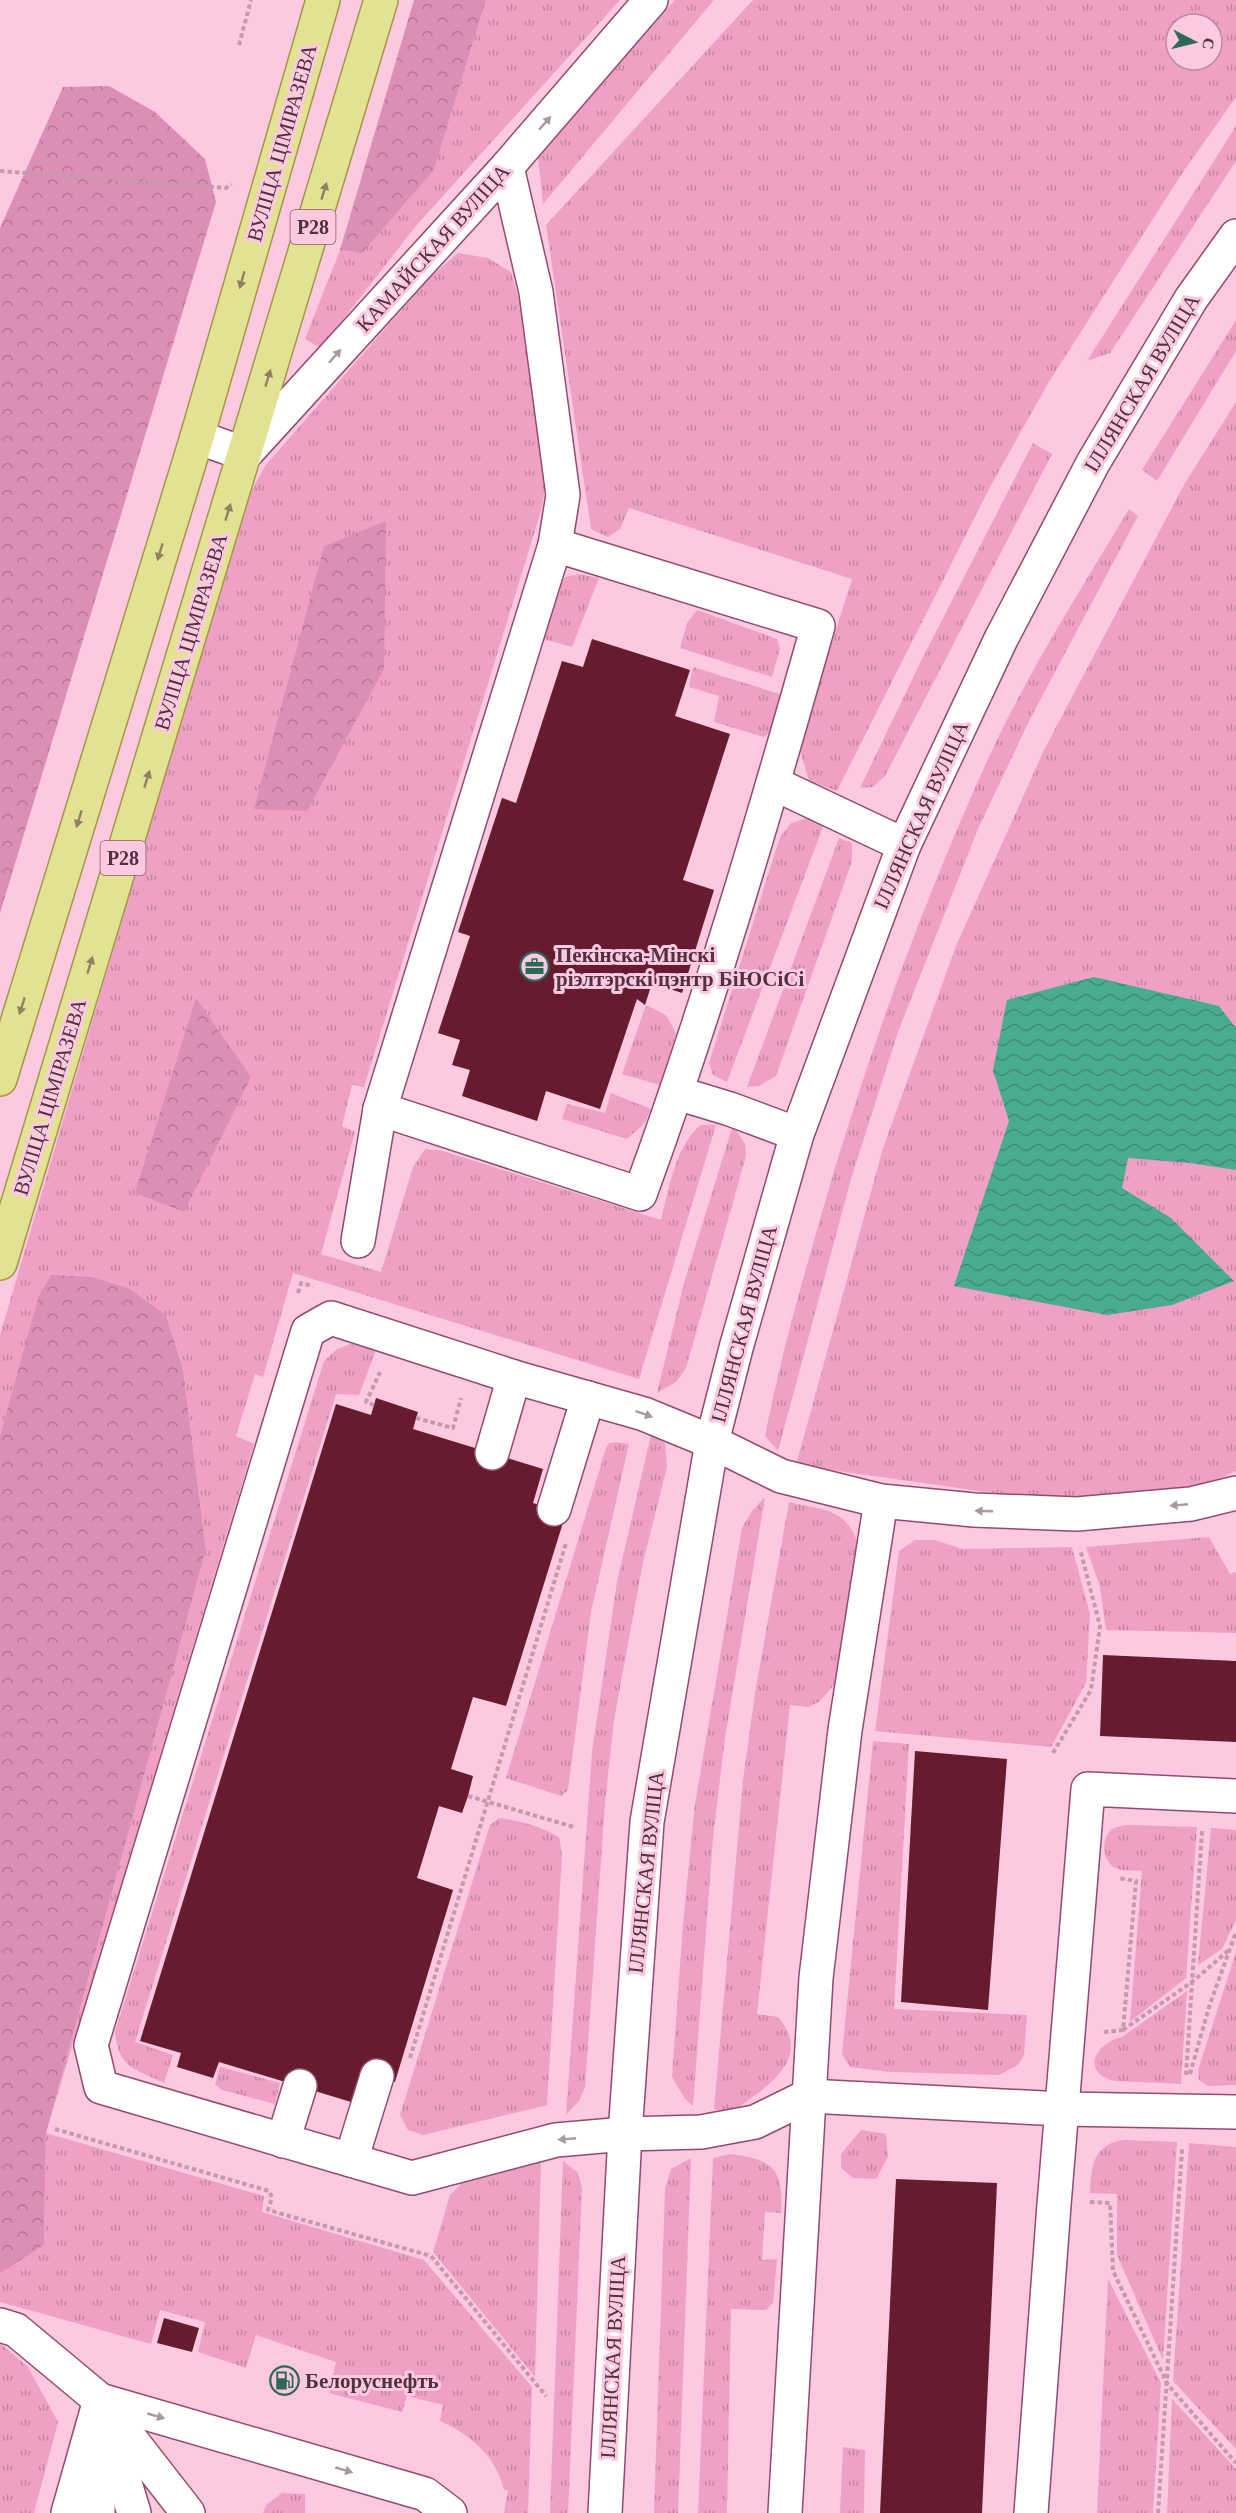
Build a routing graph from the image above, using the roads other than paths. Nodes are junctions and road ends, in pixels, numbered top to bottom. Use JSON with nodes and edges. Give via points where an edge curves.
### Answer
{"nodes":[{"id":1,"x":323,"y":0,"type":"edge"},
{"id":2,"x":381,"y":0,"type":"edge"},
{"id":3,"x":651,"y":0,"type":"edge"},
{"id":4,"x":507,"y":167,"type":"junction"},
{"id":5,"x":1236,"y":236,"type":"edge"},
{"id":6,"x":196,"y":437,"type":"junction"},
{"id":7,"x":245,"y":454,"type":"junction"},
{"id":8,"x":555,"y":545,"type":"junction"},
{"id":9,"x":773,"y":783,"type":"junction"},
{"id":10,"x":904,"y":844,"type":"junction"},
{"id":11,"x":0,"y":1079,"type":"edge"},
{"id":12,"x":677,"y":1094,"type":"junction"},
{"id":13,"x":380,"y":1109,"type":"junction"},
{"id":14,"x":797,"y":1134,"type":"junction"},
{"id":15,"x":358,"y":1241,"type":"dead end"},
{"id":16,"x":0,"y":1263,"type":"edge"},
{"id":17,"x":514,"y":1377,"type":"junction"},
{"id":18,"x":588,"y":1398,"type":"junction"},
{"id":19,"x":712,"y":1442,"type":"junction"},
{"id":20,"x":492,"y":1453,"type":"dead end"},
{"id":21,"x":1236,"y":1493,"type":"edge"},
{"id":22,"x":881,"y":1502,"type":"junction"},
{"id":23,"x":554,"y":1509,"type":"dead end"},
{"id":24,"x":1236,"y":1796,"type":"edge"},
{"id":25,"x":392,"y":2073,"type":"road end"},
{"id":26,"x":300,"y":2086,"type":"dead end"},
{"id":27,"x":808,"y":2097,"type":"junction"},
{"id":28,"x":1062,"y":2109,"type":"junction"},
{"id":29,"x":1236,"y":2112,"type":"edge"},
{"id":30,"x":625,"y":2134,"type":"junction"},
{"id":31,"x":283,"y":2141,"type":"junction"},
{"id":32,"x":351,"y":2160,"type":"junction"},
{"id":33,"x":0,"y":2325,"type":"edge"},
{"id":34,"x":100,"y":2400,"type":"junction"},
{"id":35,"x":432,"y":2506,"type":"edge"},
{"id":36,"x":68,"y":2513,"type":"edge"},
{"id":37,"x":98,"y":2513,"type":"edge"},
{"id":38,"x":134,"y":2513,"type":"edge"},
{"id":39,"x":164,"y":2513,"type":"edge"},
{"id":40,"x":188,"y":2513,"type":"edge"},
{"id":41,"x":605,"y":2513,"type":"edge"},
{"id":42,"x":785,"y":2513,"type":"edge"},
{"id":43,"x":1032,"y":2513,"type":"edge"}],
"edges":[{"from":1,"to":6,"type":"main road","name":"ВУЛІЦА ЦІМІРАЗЕВА","number":"Р28","one_way":true},
{"from":7,"to":2,"type":"main road","name":"ВУЛІЦА ЦІМІРАЗЕВА","number":"Р28","one_way":true},
{"from":4,"to":3,"type":"street","name":"КАМАЙСКАЯ ВУЛІЦА","one_way":true},
{"from":7,"to":4,"type":"street","name":"КАМАЙСКАЯ ВУЛІЦА","one_way":true},
{"from":4,"to":8,"type":"street","via":[[536,292],[563,495]]},
{"from":5,"to":10,"type":"street","name":"ІЛЛЯНСКАЯ ВУЛІЦА","via":[[1191,299],[1093,463],[1001,639]]},
{"from":6,"to":7,"type":"street"},
{"from":6,"to":11,"type":"main road","name":"ВУЛІЦА ЦІМІРАЗЕВА","number":"Р28","one_way":true},
{"from":16,"to":7,"type":"main road","name":"ВУЛІЦА ЦІМІРАЗЕВА","number":"Р28","one_way":true},
{"from":8,"to":9,"type":"street","via":[[818,626]]},
{"from":8,"to":13,"type":"street"},
{"from":9,"to":10,"type":"street"},
{"from":9,"to":12,"type":"street"},
{"from":10,"to":14,"type":"street","name":"ІЛЛЯНСКАЯ ВУЛІЦА"},
{"from":12,"to":13,"type":"street","via":[[640,1194]]},
{"from":12,"to":14,"type":"street"},
{"from":13,"to":15,"type":"street"},
{"from":14,"to":19,"type":"street","name":"ІЛЛЯНСКАЯ ВУЛІЦА"},
{"from":17,"to":18,"type":"street"},
{"from":17,"to":20,"type":"street"},
{"from":17,"to":31,"type":"street","via":[[331,1318],[308,1331],[297,1365],[92,2045],[101,2087]]},
{"from":18,"to":19,"type":"street","one_way":true,"via":[[644,1414]]},
{"from":18,"to":23,"type":"street"},
{"from":19,"to":22,"type":"street","via":[[781,1476]]},
{"from":19,"to":30,"type":"street","name":"ІЛЛЯНСКАЯ ВУЛІЦА","via":[[647,1822]]},
{"from":21,"to":22,"type":"street","one_way":true,"via":[[1191,1504],[1077,1514]]},
{"from":22,"to":27,"type":"street","via":[[845,1730],[816,1978]]},
{"from":24,"to":28,"type":"street","via":[[1088,1789]]},
{"from":25,"to":32,"type":"street"},
{"from":26,"to":31,"type":"street"},
{"from":27,"to":28,"type":"street"},
{"from":27,"to":30,"type":"street","via":[[755,2122],[701,2132]]},
{"from":27,"to":42,"type":"street"},
{"from":28,"to":29,"type":"street"},
{"from":28,"to":43,"type":"street"},
{"from":30,"to":32,"type":"street","one_way":true,"via":[[556,2140],[412,2178]]},
{"from":30,"to":41,"type":"street","name":"ІЛЛЯНСКАЯ ВУЛІЦА"},
{"from":31,"to":32,"type":"street"},
{"from":33,"to":34,"type":"street","via":[[16,2330]]},
{"from":34,"to":35,"type":"street","one_way":true},
{"from":34,"to":36,"type":"street"},
{"from":34,"to":37,"type":"street"},
{"from":34,"to":38,"type":"street"},
{"from":34,"to":39,"type":"street"},
{"from":34,"to":40,"type":"street"}]}
